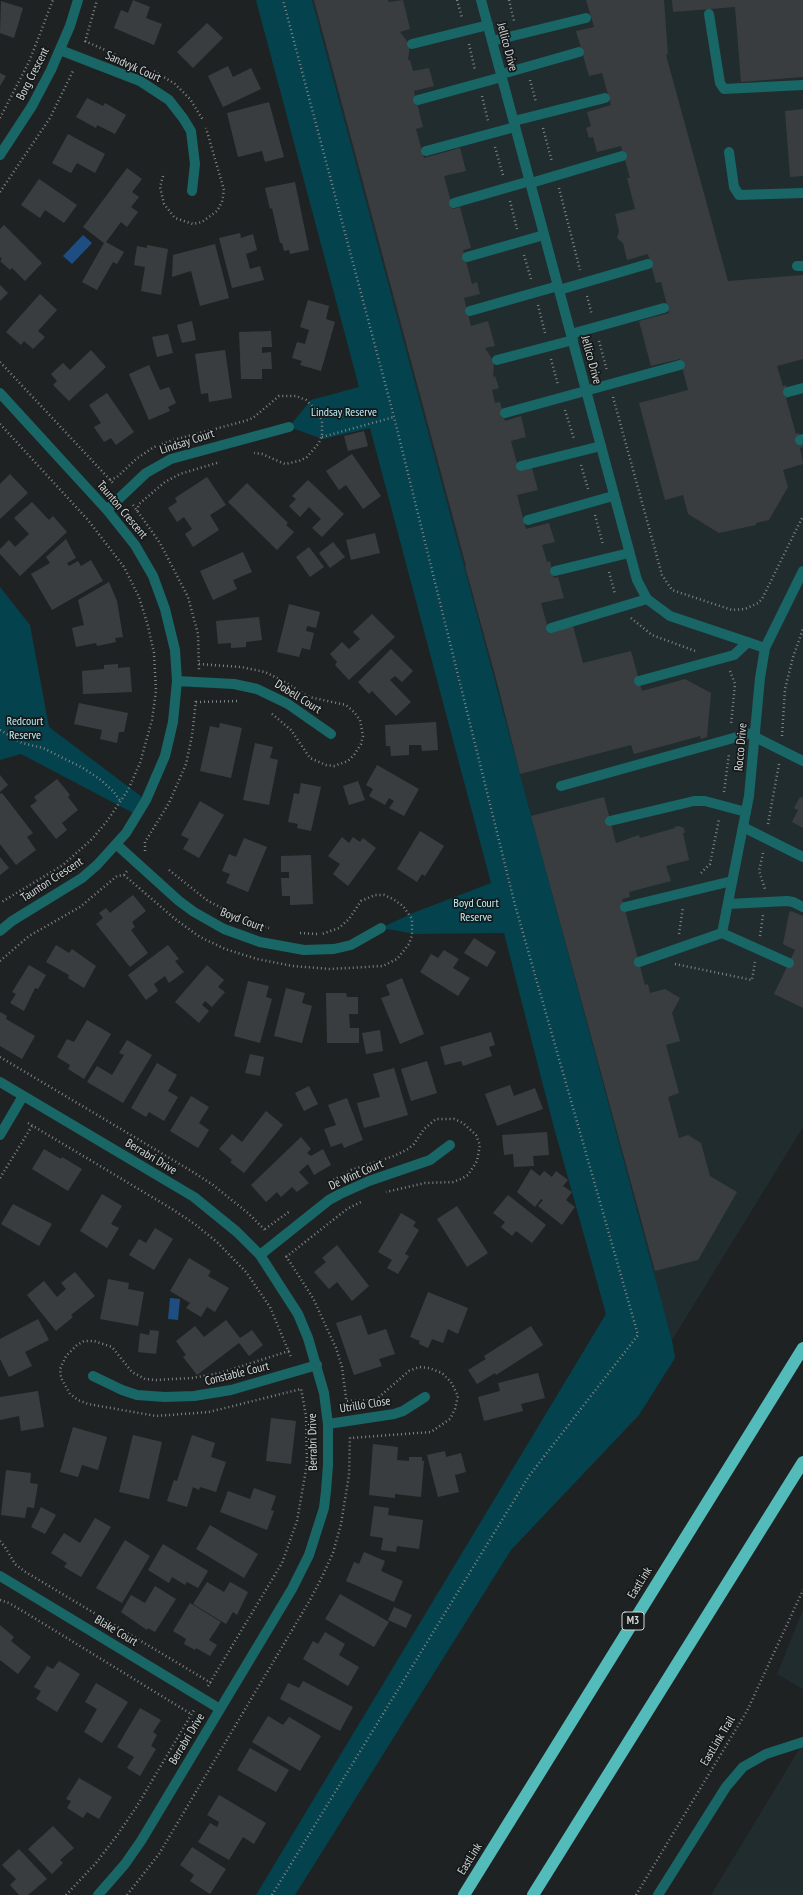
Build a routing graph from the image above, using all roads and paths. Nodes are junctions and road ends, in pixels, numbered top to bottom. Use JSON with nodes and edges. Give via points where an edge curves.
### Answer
{"nodes":[{"id":1,"x":53,"y":0,"type":"edge"},
{"id":2,"x":78,"y":0,"type":"edge"},
{"id":3,"x":97,"y":0,"type":"edge"},
{"id":4,"x":283,"y":0,"type":"edge"},
{"id":5,"x":481,"y":0,"type":"edge"},
{"id":6,"x":708,"y":14,"type":"dead end"},
{"id":7,"x":586,"y":18,"type":"dead end"},
{"id":8,"x":488,"y":25,"type":"junction"},
{"id":9,"x":492,"y":41,"type":"junction"},
{"id":10,"x":84,"y":44,"type":"dead end"},
{"id":11,"x":412,"y":44,"type":"dead end"},
{"id":12,"x":60,"y":50,"type":"junction"},
{"id":13,"x":579,"y":52,"type":"dead end"},
{"id":14,"x":73,"y":71,"type":"dead end"},
{"id":15,"x":502,"y":76,"type":"junction"},
{"id":16,"x":803,"y":85,"type":"edge"},
{"id":17,"x":605,"y":98,"type":"dead end"},
{"id":18,"x":418,"y":100,"type":"dead end"},
{"id":19,"x":0,"y":118,"type":"edge"},
{"id":20,"x":515,"y":124,"type":"junction"},
{"id":21,"x":426,"y":151,"type":"dead end"},
{"id":22,"x":729,"y":152,"type":"dead end"},
{"id":23,"x":0,"y":155,"type":"edge"},
{"id":24,"x":622,"y":156,"type":"dead end"},
{"id":25,"x":530,"y":182,"type":"junction"},
{"id":26,"x":192,"y":191,"type":"dead end"},
{"id":27,"x":0,"y":192,"type":"edge"},
{"id":28,"x":803,"y":193,"type":"edge"},
{"id":29,"x":454,"y":203,"type":"dead end"},
{"id":30,"x":544,"y":235,"type":"junction"},
{"id":31,"x":467,"y":256,"type":"dead end"},
{"id":32,"x":648,"y":264,"type":"dead end"},
{"id":33,"x":559,"y":288,"type":"junction"},
{"id":34,"x":664,"y":308,"type":"dead end"},
{"id":35,"x":470,"y":311,"type":"dead end"},
{"id":36,"x":572,"y":337,"type":"junction"},
{"id":37,"x":497,"y":360,"type":"dead end"},
{"id":38,"x":0,"y":362,"type":"edge"},
{"id":39,"x":680,"y":365,"type":"dead end"},
{"id":40,"x":803,"y":388,"type":"edge"},
{"id":41,"x":586,"y":391,"type":"junction"},
{"id":42,"x":788,"y":392,"type":"dead end"},
{"id":43,"x":0,"y":394,"type":"edge"},
{"id":44,"x":505,"y":413,"type":"dead end"},
{"id":45,"x":394,"y":417,"type":"junction"},
{"id":46,"x":0,"y":424,"type":"edge"},
{"id":47,"x":289,"y":427,"type":"dead end"},
{"id":48,"x":321,"y":437,"type":"dead end"},
{"id":49,"x":600,"y":446,"type":"junction"},
{"id":50,"x":521,"y":466,"type":"dead end"},
{"id":51,"x":114,"y":484,"type":"dead end"},
{"id":52,"x":613,"y":496,"type":"junction"},
{"id":53,"x":133,"y":505,"type":"dead end"},
{"id":54,"x":107,"y":510,"type":"junction"},
{"id":55,"x":803,"y":516,"type":"edge"},
{"id":56,"x":528,"y":520,"type":"dead end"},
{"id":57,"x":630,"y":553,"type":"junction"},
{"id":58,"x":555,"y":571,"type":"dead end"},
{"id":59,"x":803,"y":571,"type":"edge"},
{"id":60,"x":648,"y":599,"type":"junction"},
{"id":61,"x":762,"y":599,"type":"dead end"},
{"id":62,"x":551,"y":628,"type":"dead end"},
{"id":63,"x":803,"y":629,"type":"edge"},
{"id":64,"x":748,"y":642,"type":"junction"},
{"id":65,"x":765,"y":648,"type":"junction"},
{"id":66,"x":199,"y":670,"type":"dead end"},
{"id":67,"x":177,"y":681,"type":"junction"},
{"id":68,"x":639,"y":681,"type":"dead end"},
{"id":69,"x":197,"y":696,"type":"dead end"},
{"id":70,"x":0,"y":730,"type":"edge"},
{"id":71,"x":331,"y":734,"type":"dead end"},
{"id":72,"x":755,"y":734,"type":"junction"},
{"id":73,"x":781,"y":750,"type":"junction"},
{"id":74,"x":803,"y":761,"type":"edge"},
{"id":75,"x":561,"y":786,"type":"dead end"},
{"id":76,"x":121,"y":802,"type":"junction"},
{"id":77,"x":746,"y":812,"type":"junction"},
{"id":78,"x":610,"y":821,"type":"dead end"},
{"id":79,"x":743,"y":827,"type":"junction"},
{"id":80,"x":766,"y":839,"type":"junction"},
{"id":81,"x":116,"y":844,"type":"junction"},
{"id":82,"x":146,"y":850,"type":"junction"},
{"id":83,"x":142,"y":854,"type":"dead end"},
{"id":84,"x":150,"y":854,"type":"dead end"},
{"id":85,"x":803,"y":857,"type":"edge"},
{"id":86,"x":165,"y":867,"type":"dead end"},
{"id":87,"x":127,"y":871,"type":"dead end"},
{"id":88,"x":124,"y":875,"type":"junction"},
{"id":89,"x":732,"y":881,"type":"junction"},
{"id":90,"x":765,"y":902,"type":"junction"},
{"id":91,"x":0,"y":903,"type":"edge"},
{"id":92,"x":728,"y":904,"type":"junction"},
{"id":93,"x":624,"y":907,"type":"dead end"},
{"id":94,"x":803,"y":907,"type":"edge"},
{"id":95,"x":271,"y":928,"type":"dead end"},
{"id":96,"x":381,"y":928,"type":"dead end"},
{"id":97,"x":0,"y":931,"type":"edge"},
{"id":98,"x":297,"y":933,"type":"dead end"},
{"id":99,"x":722,"y":933,"type":"junction"},
{"id":100,"x":758,"y":949,"type":"junction"},
{"id":101,"x":0,"y":961,"type":"edge"},
{"id":102,"x":639,"y":962,"type":"dead end"},
{"id":103,"x":789,"y":963,"type":"dead end"},
{"id":104,"x":752,"y":980,"type":"dead end"},
{"id":105,"x":0,"y":1056,"type":"edge"},
{"id":106,"x":0,"y":1082,"type":"edge"},
{"id":107,"x":23,"y":1096,"type":"junction"},
{"id":108,"x":28,"y":1123,"type":"dead end"},
{"id":109,"x":32,"y":1126,"type":"junction"},
{"id":110,"x":0,"y":1135,"type":"edge"},
{"id":111,"x":450,"y":1145,"type":"dead end"},
{"id":112,"x":0,"y":1178,"type":"edge"},
{"id":113,"x":267,"y":1232,"type":"dead end"},
{"id":114,"x":285,"y":1254,"type":"dead end"},
{"id":115,"x":260,"y":1256,"type":"junction"},
{"id":116,"x":803,"y":1348,"type":"edge"},
{"id":117,"x":291,"y":1357,"type":"dead end"},
{"id":118,"x":317,"y":1365,"type":"junction"},
{"id":119,"x":93,"y":1376,"type":"dead end"},
{"id":120,"x":300,"y":1385,"type":"dead end"},
{"id":121,"x":425,"y":1397,"type":"dead end"},
{"id":122,"x":347,"y":1406,"type":"dead end"},
{"id":123,"x":328,"y":1424,"type":"junction"},
{"id":124,"x":803,"y":1462,"type":"edge"},
{"id":125,"x":0,"y":1541,"type":"edge"},
{"id":126,"x":0,"y":1576,"type":"edge"},
{"id":127,"x":803,"y":1590,"type":"edge"},
{"id":128,"x":0,"y":1600,"type":"edge"},
{"id":129,"x":211,"y":1683,"type":"junction"},
{"id":130,"x":208,"y":1687,"type":"dead end"},
{"id":131,"x":220,"y":1709,"type":"junction"},
{"id":132,"x":194,"y":1710,"type":"dead end"},
{"id":133,"x":191,"y":1714,"type":"junction"},
{"id":134,"x":803,"y":1742,"type":"edge"},
{"id":135,"x":66,"y":1895,"type":"edge"},
{"id":136,"x":98,"y":1895,"type":"edge"},
{"id":137,"x":272,"y":1895,"type":"edge"},
{"id":138,"x":464,"y":1895,"type":"edge"},
{"id":139,"x":533,"y":1895,"type":"edge"},
{"id":140,"x":636,"y":1895,"type":"edge"},
{"id":141,"x":658,"y":1895,"type":"edge"}],
"edges":[{"from":1,"to":19,"type":"path","via":[[30,62]]},
{"from":2,"to":12,"type":"street","name":"Borg Crescent"},
{"from":3,"to":10,"type":"path"},
{"from":4,"to":45,"type":"path"},
{"from":5,"to":8,"type":"street","name":"Jellico Drive"},
{"from":6,"to":16,"type":"street","via":[[720,83],[724,89]]},
{"from":7,"to":9,"type":"street"},
{"from":8,"to":9,"type":"street","name":"Jellico Drive"},
{"from":8,"to":11,"type":"street"},
{"from":9,"to":15,"type":"street","name":"Jellico Drive"},
{"from":12,"to":23,"type":"street","name":"Borg Crescent","via":[[32,106]]},
{"from":12,"to":26,"type":"street","name":"Sandvyk Court","via":[[140,81],[169,100],[191,131],[195,164]]},
{"from":13,"to":15,"type":"street"},
{"from":14,"to":27,"type":"path","via":[[44,128]]},
{"from":15,"to":18,"type":"street"},
{"from":15,"to":20,"type":"street","name":"Jellico Drive"},
{"from":17,"to":20,"type":"street"},
{"from":20,"to":21,"type":"street"},
{"from":20,"to":25,"type":"street","name":"Jellico Drive"},
{"from":22,"to":28,"type":"street","via":[[734,187],[739,195]]},
{"from":24,"to":25,"type":"street"},
{"from":25,"to":29,"type":"street"},
{"from":25,"to":30,"type":"street","name":"Jellico Drive"},
{"from":30,"to":31,"type":"street"},
{"from":30,"to":33,"type":"street","name":"Jellico Drive"},
{"from":32,"to":33,"type":"street"},
{"from":33,"to":35,"type":"street"},
{"from":33,"to":36,"type":"street","name":"Jellico Drive"},
{"from":34,"to":36,"type":"street"},
{"from":36,"to":37,"type":"street"},
{"from":36,"to":41,"type":"street","name":"Jellico Drive"},
{"from":38,"to":51,"type":"path"},
{"from":39,"to":41,"type":"street"},
{"from":40,"to":42,"type":"street"},
{"from":41,"to":44,"type":"street"},
{"from":41,"to":49,"type":"street","name":"Jellico Drive"},
{"from":43,"to":54,"type":"street","name":"Taunton Crescent"},
{"from":45,"to":48,"type":"path"},
{"from":45,"to":137,"type":"path","via":[[515,905],[638,1335],[528,1476]]},
{"from":46,"to":76,"type":"path","via":[[114,552],[132,581],[144,612],[154,654],[156,691],[142,757]]},
{"from":47,"to":54,"type":"street","name":"Lindsay Court","via":[[171,459],[146,473]]},
{"from":49,"to":50,"type":"street"},
{"from":49,"to":52,"type":"street","name":"Jellico Drive"},
{"from":52,"to":56,"type":"street"},
{"from":52,"to":57,"type":"street","name":"Jellico Drive"},
{"from":53,"to":66,"type":"path","via":[[160,543],[188,597],[197,629]]},
{"from":54,"to":67,"type":"street","name":"Taunton Crescent","via":[[135,545],[160,592],[172,634]]},
{"from":55,"to":61,"type":"path"},
{"from":57,"to":58,"type":"street"},
{"from":57,"to":60,"type":"street","name":"Jellico Drive","via":[[637,580]]},
{"from":59,"to":65,"type":"street","name":"Rocco Drive"},
{"from":60,"to":62,"type":"street"},
{"from":60,"to":64,"type":"street","name":"Jellico Drive","via":[[670,616]]},
{"from":63,"to":73,"type":"path","via":[[784,689]]},
{"from":64,"to":65,"type":"street","name":"Jellico Drive"},
{"from":64,"to":68,"type":"street","via":[[734,655]]},
{"from":65,"to":72,"type":"street","name":"Rocco Drive"},
{"from":67,"to":71,"type":"street","name":"Dobell Court","via":[[234,684],[258,689],[288,704]]},
{"from":67,"to":81,"type":"street","name":"Taunton Crescent","via":[[173,722],[159,772],[140,810]]},
{"from":69,"to":82,"type":"path","via":[[186,764],[169,803],[145,842]]},
{"from":70,"to":76,"type":"path","via":[[22,743],[43,748],[83,768],[105,784]]},
{"from":72,"to":73,"type":"street"},
{"from":72,"to":75,"type":"street"},
{"from":72,"to":77,"type":"street","name":"Rocco Drive"},
{"from":73,"to":74,"type":"street"},
{"from":73,"to":80,"type":"path"},
{"from":76,"to":91,"type":"path","via":[[92,839],[63,865]]},
{"from":77,"to":78,"type":"street","via":[[704,800]]},
{"from":77,"to":79,"type":"street","name":"Rocco Drive"},
{"from":79,"to":80,"type":"street"},
{"from":79,"to":89,"type":"street","name":"Rocco Drive"},
{"from":80,"to":85,"type":"street"},
{"from":80,"to":90,"type":"path","via":[[759,871],[767,894]]},
{"from":81,"to":96,"type":"street","name":"Boyd Court","via":[[194,912],[224,929],[260,942],[304,950],[334,949],[351,945]]},
{"from":81,"to":97,"type":"street","name":"Taunton Crescent","via":[[82,878]]},
{"from":82,"to":83,"type":"path"},
{"from":82,"to":84,"type":"path"},
{"from":86,"to":95,"type":"path","via":[[208,901],[246,920]]},
{"from":87,"to":88,"type":"path"},
{"from":88,"to":98,"type":"path","via":[[200,937],[226,949],[275,963],[330,969],[383,966],[397,959],[409,944],[413,927],[412,919],[403,906],[384,895],[375,894],[361,902],[339,928],[323,934]]},
{"from":88,"to":101,"type":"path","via":[[117,876],[80,907],[29,936]]},
{"from":89,"to":92,"type":"street","name":"Rocco Drive"},
{"from":89,"to":93,"type":"street"},
{"from":90,"to":92,"type":"street"},
{"from":90,"to":94,"type":"street","via":[[793,902]]},
{"from":90,"to":100,"type":"path"},
{"from":92,"to":99,"type":"street","name":"Rocco Drive"},
{"from":99,"to":100,"type":"street"},
{"from":99,"to":102,"type":"street"},
{"from":100,"to":103,"type":"street"},
{"from":100,"to":104,"type":"path"},
{"from":105,"to":113,"type":"path","via":[[193,1172],[248,1213]]},
{"from":106,"to":107,"type":"street","name":"Berrabri Drive"},
{"from":107,"to":110,"type":"street"},
{"from":107,"to":115,"type":"street","name":"Berrabri Drive","via":[[194,1197],[224,1220]]},
{"from":108,"to":109,"type":"path"},
{"from":109,"to":112,"type":"path"},
{"from":109,"to":117,"type":"path","via":[[184,1216],[218,1243],[246,1272],[270,1307]]},
{"from":111,"to":115,"type":"street","name":"De Wint Court","via":[[430,1160],[369,1180],[335,1197]]},
{"from":114,"to":122,"type":"path","via":[[326,1322],[342,1367]]},
{"from":115,"to":118,"type":"street","name":"Berrabri Drive","via":[[298,1314]]},
{"from":116,"to":138,"type":"highway","name":"EastLink","number":"M3"},
{"from":118,"to":119,"type":"street","name":"Constable Court","via":[[231,1390],[194,1396],[137,1395]]},
{"from":118,"to":123,"type":"street","name":"Berrabri Drive"},
{"from":120,"to":129,"type":"path","via":[[306,1416],[307,1464],[297,1521],[282,1563]]},
{"from":121,"to":123,"type":"street","name":"Utrillo Close","via":[[394,1414]]},
{"from":123,"to":131,"type":"street","name":"Berrabri Drive","via":[[324,1508],[309,1555],[292,1589]]},
{"from":124,"to":139,"type":"highway"},
{"from":125,"to":129,"type":"path","via":[[15,1564],[24,1571]]},
{"from":126,"to":131,"type":"street","name":"Blake Court"},
{"from":127,"to":140,"type":"path","name":"EastLink Trail","via":[[747,1711]]},
{"from":128,"to":133,"type":"path","via":[[26,1613]]},
{"from":129,"to":130,"type":"path"},
{"from":131,"to":136,"type":"street","name":"Berrabri Drive","via":[[141,1841]]},
{"from":132,"to":133,"type":"path"},
{"from":133,"to":135,"type":"path","via":[[118,1834],[96,1863]]},
{"from":134,"to":141,"type":"street","via":[[766,1754],[743,1767],[726,1787]]}]}
